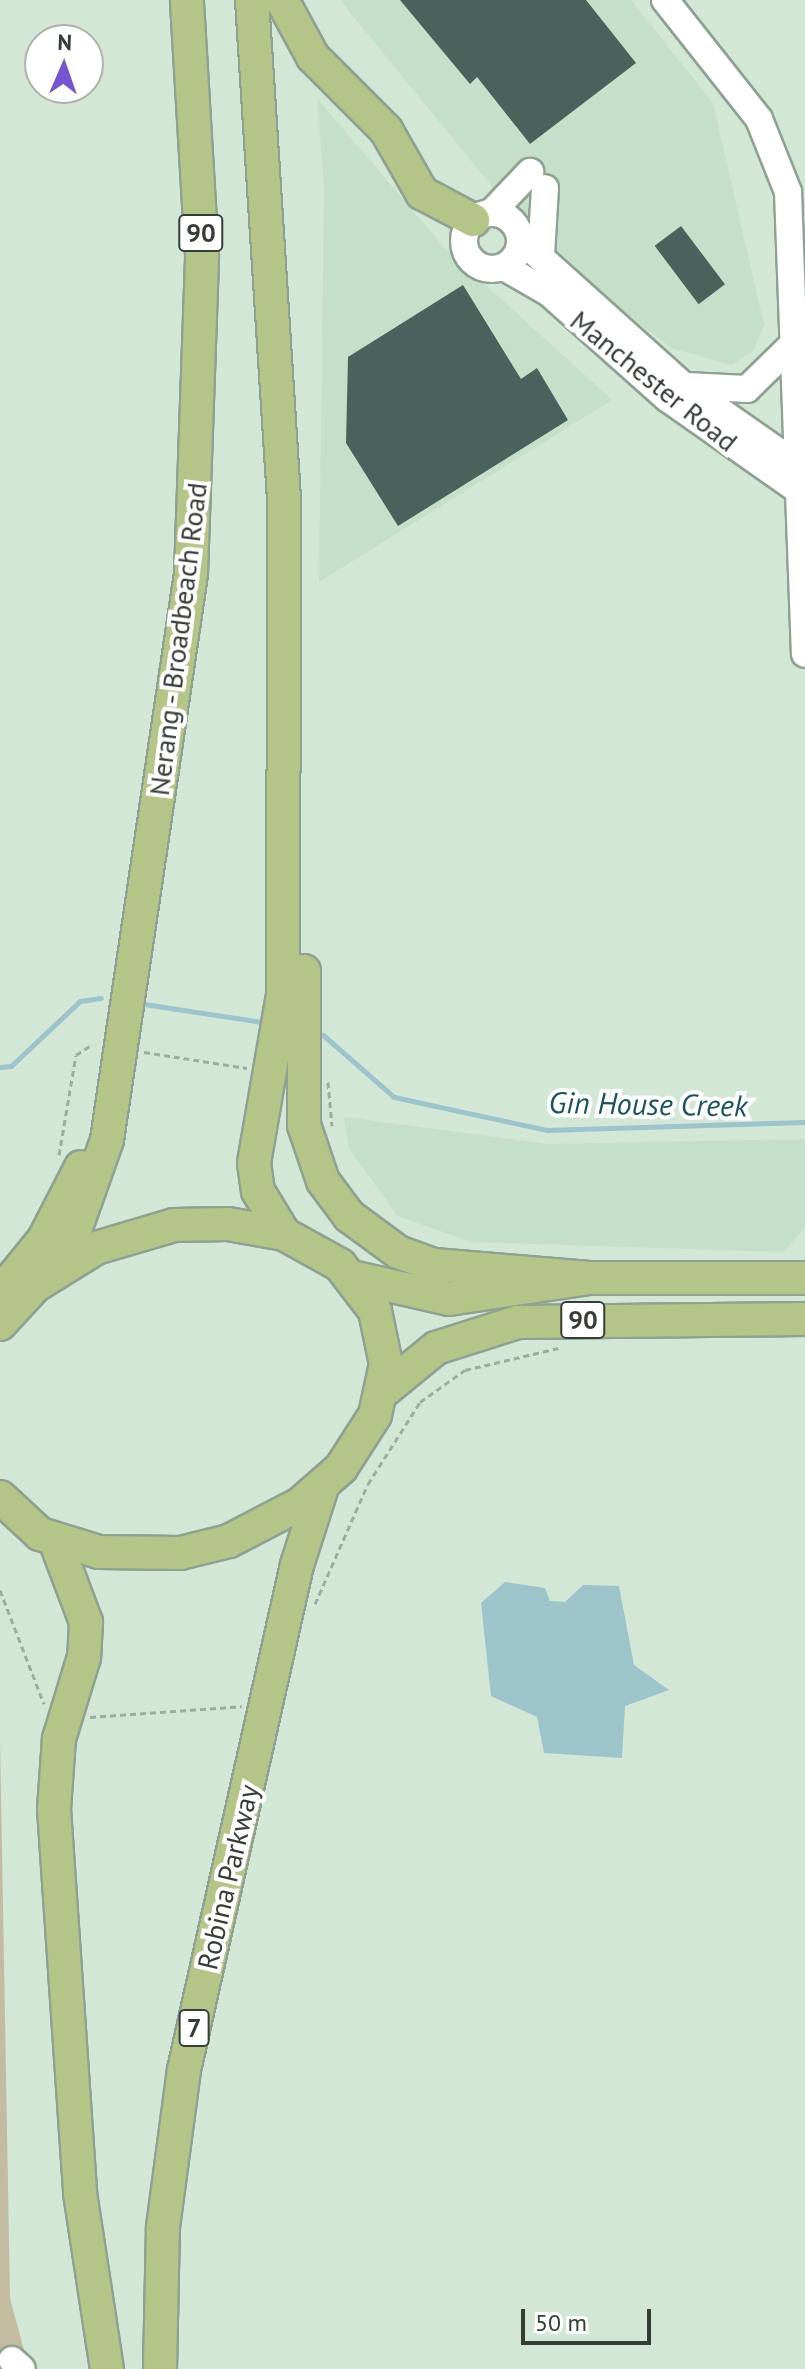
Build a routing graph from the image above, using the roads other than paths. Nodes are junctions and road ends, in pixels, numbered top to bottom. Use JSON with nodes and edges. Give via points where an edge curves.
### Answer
{"nodes":[{"id":1,"x":187,"y":0,"type":"edge"},
{"id":2,"x":252,"y":0,"type":"edge"},
{"id":3,"x":282,"y":0,"type":"edge"},
{"id":4,"x":665,"y":0,"type":"edge"},
{"id":5,"x":482,"y":217,"type":"junction"},
{"id":6,"x":531,"y":247,"type":"junction"},
{"id":7,"x":504,"y":267,"type":"junction"},
{"id":8,"x":792,"y":345,"type":"junction"},
{"id":9,"x":799,"y":372,"type":"edge"},
{"id":10,"x":683,"y":385,"type":"junction"},
{"id":11,"x":800,"y":479,"type":"edge"},
{"id":12,"x":803,"y":562,"type":"edge"},
{"id":13,"x":805,"y":654,"type":"edge"},
{"id":14,"x":284,"y":893,"type":"junction"},
{"id":15,"x":114,"y":1105,"type":"junction"},
{"id":16,"x":284,"y":1234,"type":"junction"},
{"id":17,"x":62,"y":1267,"type":"junction"},
{"id":18,"x":352,"y":1277,"type":"junction"},
{"id":19,"x":589,"y":1278,"type":"junction"},
{"id":20,"x":805,"y":1278,"type":"edge"},
{"id":21,"x":0,"y":1293,"type":"edge"},
{"id":22,"x":805,"y":1319,"type":"edge"},
{"id":23,"x":0,"y":1324,"type":"edge"},
{"id":24,"x":381,"y":1393,"type":"junction"},
{"id":25,"x":322,"y":1487,"type":"junction"},
{"id":26,"x":0,"y":1497,"type":"edge"},
{"id":27,"x":55,"y":1540,"type":"junction"},
{"id":28,"x":107,"y":2369,"type":"edge"},
{"id":29,"x":160,"y":2369,"type":"edge"}],
"edges":[{"from":1,"to":15,"type":"main road","name":"Nerang - Broadbeach Road","number":"90","via":[[201,181],[197,491],[185,630]]},
{"from":2,"to":14,"type":"main road","number":"90","via":[[283,446]]},
{"from":3,"to":5,"type":"main road","via":[[313,57],[386,130],[422,193]]},
{"from":4,"to":8,"type":"street","via":[[759,119],[782,167],[790,216]]},
{"from":5,"to":6,"type":"street","via":[[514,223]]},
{"from":5,"to":6,"type":"street","via":[[538,180]]},
{"from":5,"to":7,"type":"street","via":[[464,244],[471,260]]},
{"from":6,"to":7,"type":"street"},
{"from":6,"to":10,"type":"street","name":"Manchester Road"},
{"from":7,"to":11,"type":"street","name":"Manchester Road","via":[[549,293],[667,398]]},
{"from":8,"to":9,"type":"street"},
{"from":8,"to":10,"type":"street","via":[[747,389]]},
{"from":9,"to":11,"type":"street"},
{"from":10,"to":11,"type":"street","name":"Manchester Road"},
{"from":11,"to":12,"type":"street"},
{"from":12,"to":13,"type":"street"},
{"from":14,"to":16,"type":"main road","via":[[280,1027],[254,1163],[258,1191]]},
{"from":14,"to":19,"type":"main road","number":"90","via":[[303,953],[304,1125],[335,1199],[362,1228],[417,1259]]},
{"from":15,"to":17,"type":"main road","name":"Nerang - Broadbeach Road","number":"90","via":[[94,1190]]},
{"from":15,"to":21,"type":"main road","via":[[58,1216]]},
{"from":16,"to":17,"type":"main road","via":[[228,1224],[174,1225],[123,1237]]},
{"from":16,"to":18,"type":"main road"},
{"from":17,"to":23,"type":"main road","number":"90"},
{"from":18,"to":19,"type":"main road","via":[[449,1299]]},
{"from":18,"to":24,"type":"main road","via":[[381,1327]]},
{"from":19,"to":20,"type":"main road","number":"90"},
{"from":22,"to":24,"type":"main road","number":"90","via":[[518,1322],[436,1348]]},
{"from":24,"to":25,"type":"main road","number":"90","via":[[360,1444]]},
{"from":25,"to":27,"type":"main road","number":"90","via":[[249,1533],[180,1553],[110,1554]]},
{"from":25,"to":29,"type":"main road","name":"Robina Parkway","number":"7","via":[[297,1565],[184,2070],[163,2227]]},
{"from":26,"to":27,"type":"main road","number":"90"},
{"from":27,"to":28,"type":"main road","via":[[86,1622],[81,1671],[59,1739],[54,1809],[80,2193]]}]}
